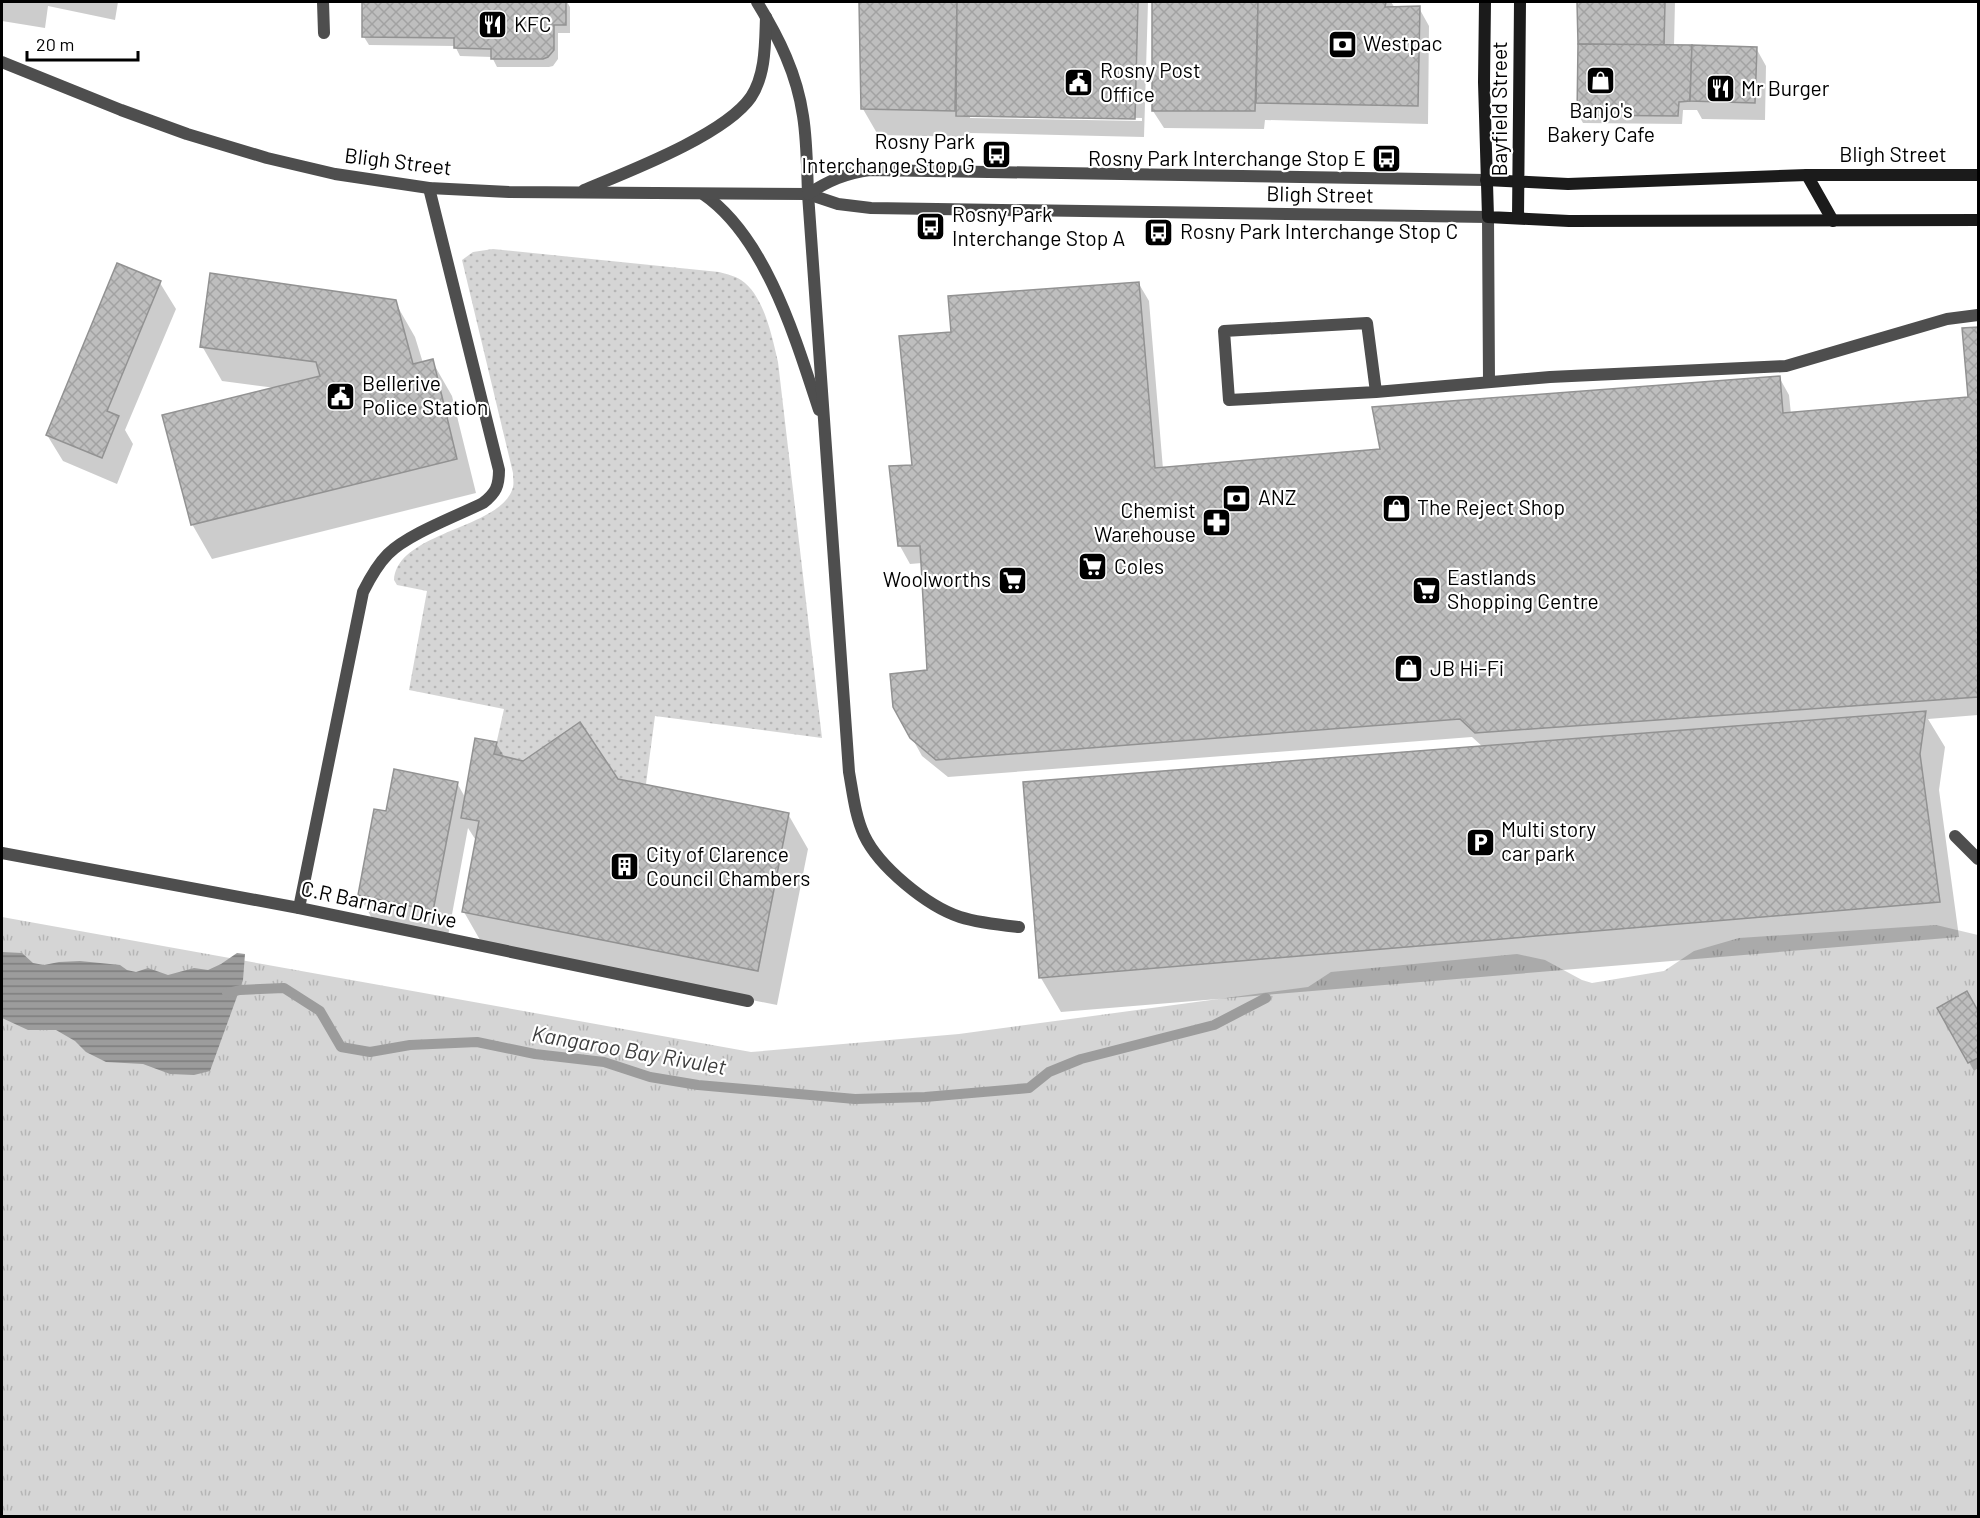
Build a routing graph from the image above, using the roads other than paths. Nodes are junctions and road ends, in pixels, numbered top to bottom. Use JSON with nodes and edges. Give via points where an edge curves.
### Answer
{"nodes":[{"id":1,"x":323,"y":2,"type":"edge"},
{"id":2,"x":757,"y":2,"type":"edge"},
{"id":3,"x":1485,"y":2,"type":"edge"},
{"id":4,"x":1520,"y":2,"type":"edge"},
{"id":5,"x":766,"y":17,"type":"junction"},
{"id":6,"x":324,"y":33,"type":"dead end"},
{"id":7,"x":2,"y":62,"type":"edge"},
{"id":8,"x":1807,"y":175,"type":"junction"},
{"id":9,"x":1978,"y":175,"type":"edge"},
{"id":10,"x":1486,"y":180,"type":"junction"},
{"id":11,"x":1519,"y":182,"type":"junction"},
{"id":12,"x":429,"y":188,"type":"junction"},
{"id":13,"x":578,"y":193,"type":"junction"},
{"id":14,"x":703,"y":194,"type":"junction"},
{"id":15,"x":808,"y":194,"type":"junction"},
{"id":16,"x":1488,"y":217,"type":"junction"},
{"id":17,"x":1518,"y":217,"type":"junction"},
{"id":18,"x":1978,"y":220,"type":"edge"},
{"id":19,"x":1833,"y":221,"type":"junction"},
{"id":20,"x":1978,"y":315,"type":"edge"},
{"id":21,"x":1489,"y":381,"type":"junction"},
{"id":22,"x":1377,"y":392,"type":"junction"},
{"id":23,"x":825,"y":428,"type":"junction"},
{"id":24,"x":1955,"y":836,"type":"dead end"},
{"id":25,"x":2,"y":853,"type":"edge"},
{"id":26,"x":1978,"y":859,"type":"edge"},
{"id":27,"x":299,"y":908,"type":"junction"},
{"id":28,"x":1019,"y":927,"type":"dead end"},
{"id":29,"x":748,"y":1002,"type":"dead end"}],
"edges":[{"from":1,"to":6,"type":"street"},
{"from":2,"to":5,"type":"street"},
{"from":3,"to":10,"type":"street","name":"Bayfield Street"},
{"from":4,"to":11,"type":"street","name":"Bayfield Street"},
{"from":5,"to":13,"type":"street","via":[[765,47],[757,84],[735,114],[670,152]]},
{"from":5,"to":15,"type":"street","via":[[788,58],[798,88],[804,117]]},
{"from":7,"to":12,"type":"street","name":"Bligh Street","via":[[153,122],[267,158],[334,174]]},
{"from":8,"to":9,"type":"street","name":"Bligh Street"},
{"from":8,"to":11,"type":"street","name":"Bligh Street","via":[[1568,184]]},
{"from":8,"to":19,"type":"street"},
{"from":10,"to":11,"type":"street","name":"Bligh Street"},
{"from":10,"to":15,"type":"street","name":"Bligh Street","via":[[870,170],[837,177]]},
{"from":10,"to":16,"type":"street","name":"Bayfield Street"},
{"from":11,"to":17,"type":"street","name":"Bayfield Street"},
{"from":12,"to":13,"type":"street","name":"Bligh Street"},
{"from":12,"to":27,"type":"street","via":[[499,470],[499,484],[483,503],[390,552],[376,567],[363,592]]},
{"from":13,"to":14,"type":"street","name":"Bligh Street"},
{"from":14,"to":15,"type":"street","name":"Bligh Street"},
{"from":14,"to":23,"type":"street","via":[[731,218],[762,264],[793,334]]},
{"from":15,"to":16,"type":"street","name":"Bligh Street","via":[[838,204],[871,208]]},
{"from":15,"to":23,"type":"street"},
{"from":16,"to":17,"type":"street","name":"Bligh Street"},
{"from":16,"to":21,"type":"street"},
{"from":17,"to":19,"type":"street","name":"Bligh Street","via":[[1569,221]]},
{"from":18,"to":19,"type":"street","name":"Bligh Street"},
{"from":20,"to":21,"type":"street","via":[[1947,319],[1786,366]]},
{"from":21,"to":22,"type":"street"},
{"from":22,"to":22,"type":"street","via":[[1229,400],[1224,331],[1367,323]]},
{"from":23,"to":28,"type":"street","via":[[849,772],[856,815],[881,860],[931,902],[959,917]]},
{"from":24,"to":26,"type":"street"},
{"from":25,"to":27,"type":"street","name":"C.R Barnard Drive"},
{"from":27,"to":29,"type":"street","name":"C.R Barnard Drive"}]}
